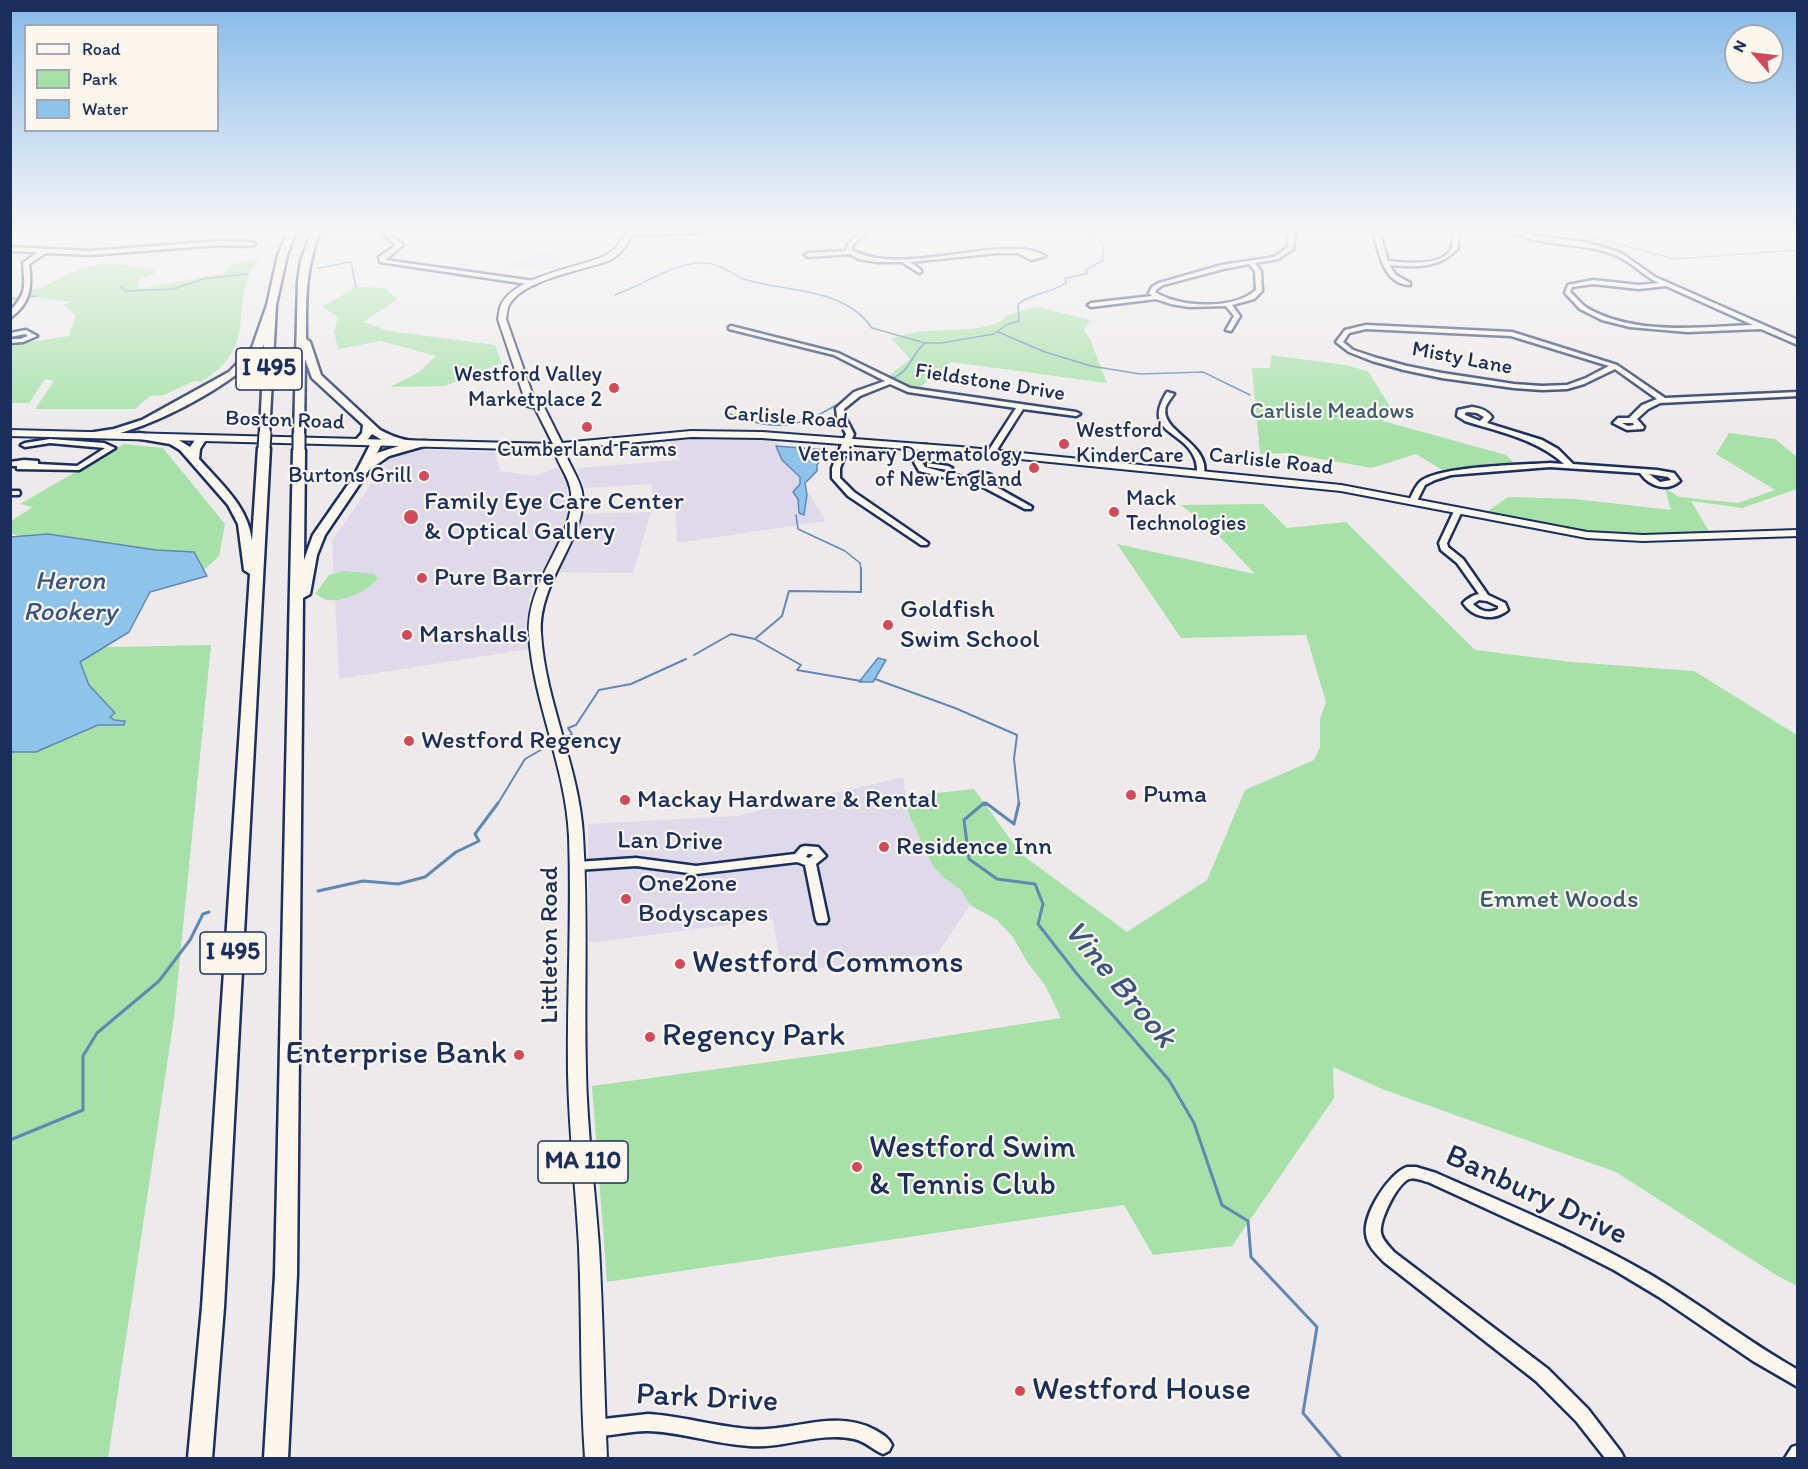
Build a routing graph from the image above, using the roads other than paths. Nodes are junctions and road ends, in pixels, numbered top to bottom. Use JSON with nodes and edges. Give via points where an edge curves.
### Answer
{"nodes":[{"id":1,"x":24,"y":300,"type":"edge"},
{"id":2,"x":273,"y":300,"type":"edge"},
{"id":3,"x":302,"y":300,"type":"edge"},
{"id":4,"x":509,"y":300,"type":"edge"},
{"id":5,"x":1135,"y":300,"type":"edge"},
{"id":6,"x":1164,"y":300,"type":"edge"},
{"id":7,"x":1247,"y":300,"type":"edge"},
{"id":8,"x":1577,"y":300,"type":"edge"},
{"id":9,"x":1701,"y":300,"type":"edge"},
{"id":10,"x":272,"y":304,"type":"junction"},
{"id":11,"x":1228,"y":304,"type":"junction"},
{"id":12,"x":1091,"y":305,"type":"dead end"},
{"id":13,"x":10,"y":316,"type":"edge"},
{"id":14,"x":1764,"y":327,"type":"junction"},
{"id":15,"x":731,"y":328,"type":"dead end"},
{"id":16,"x":1229,"y":330,"type":"dead end"},
{"id":17,"x":12,"y":332,"type":"edge"},
{"id":18,"x":302,"y":333,"type":"junction"},
{"id":19,"x":10,"y":341,"type":"edge"},
{"id":20,"x":1797,"y":343,"type":"edge"},
{"id":21,"x":1615,"y":366,"type":"junction"},
{"id":22,"x":889,"y":381,"type":"junction"},
{"id":23,"x":1170,"y":394,"type":"dead end"},
{"id":24,"x":1797,"y":394,"type":"edge"},
{"id":25,"x":1664,"y":401,"type":"junction"},
{"id":26,"x":1021,"y":406,"type":"junction"},
{"id":27,"x":1076,"y":414,"type":"dead end"},
{"id":28,"x":157,"y":417,"type":"junction"},
{"id":29,"x":1632,"y":420,"type":"dead end"},
{"id":30,"x":1482,"y":423,"type":"dead end"},
{"id":31,"x":368,"y":425,"type":"junction"},
{"id":32,"x":10,"y":433,"type":"edge"},
{"id":33,"x":92,"y":435,"type":"junction"},
{"id":34,"x":139,"y":436,"type":"junction"},
{"id":35,"x":202,"y":438,"type":"junction"},
{"id":36,"x":536,"y":438,"type":"dead end"},
{"id":37,"x":360,"y":442,"type":"junction"},
{"id":38,"x":848,"y":442,"type":"junction"},
{"id":39,"x":376,"y":443,"type":"junction"},
{"id":40,"x":412,"y":444,"type":"junction"},
{"id":41,"x":425,"y":444,"type":"junction"},
{"id":42,"x":500,"y":446,"type":"junction"},
{"id":43,"x":924,"y":447,"type":"junction"},
{"id":44,"x":558,"y":448,"type":"junction"},
{"id":45,"x":991,"y":453,"type":"junction"},
{"id":46,"x":194,"y":458,"type":"junction"},
{"id":47,"x":918,"y":464,"type":"junction"},
{"id":48,"x":22,"y":465,"type":"edge"},
{"id":49,"x":1570,"y":465,"type":"junction"},
{"id":50,"x":948,"y":468,"type":"dead end"},
{"id":51,"x":362,"y":471,"type":"junction"},
{"id":52,"x":1642,"y":471,"type":"dead end"},
{"id":53,"x":1201,"y":474,"type":"junction"},
{"id":54,"x":1413,"y":501,"type":"junction"},
{"id":55,"x":1028,"y":507,"type":"dead end"},
{"id":56,"x":1458,"y":511,"type":"junction"},
{"id":57,"x":1797,"y":533,"type":"edge"},
{"id":58,"x":924,"y":543,"type":"dead end"},
{"id":59,"x":1485,"y":597,"type":"dead end"},
{"id":60,"x":255,"y":599,"type":"junction"},
{"id":61,"x":297,"y":617,"type":"junction"},
{"id":62,"x":578,"y":866,"type":"junction"},
{"id":63,"x":822,"y":920,"type":"dead end"},
{"id":64,"x":1797,"y":1379,"type":"edge"},
{"id":65,"x":595,"y":1428,"type":"junction"},
{"id":66,"x":883,"y":1445,"type":"dead end"},
{"id":67,"x":1797,"y":1453,"type":"edge"},
{"id":68,"x":200,"y":1458,"type":"edge"},
{"id":69,"x":276,"y":1458,"type":"edge"},
{"id":70,"x":596,"y":1458,"type":"edge"},
{"id":71,"x":1615,"y":1458,"type":"edge"},
{"id":72,"x":1794,"y":1458,"type":"edge"}],
"edges":[{"from":1,"to":13,"type":"street"},
{"from":2,"to":10,"type":"highway","number":"I 495"},
{"from":3,"to":18,"type":"highway","number":"I 495"},
{"from":4,"to":44,"type":"main road","name":"Littleton Road","number":"MA 110","via":[[502,312],[516,366],[529,401]]},
{"from":5,"to":12,"type":"street"},
{"from":6,"to":11,"type":"street","via":[[1182,305]]},
{"from":7,"to":11,"type":"street"},
{"from":8,"to":14,"type":"street","via":[[1597,315],[1633,327]]},
{"from":9,"to":14,"type":"street"},
{"from":10,"to":28,"type":"highway","via":[[260,344],[245,364]]},
{"from":10,"to":60,"type":"highway","number":"I 495"},
{"from":11,"to":16,"type":"street","via":[[1237,316]]},
{"from":14,"to":20,"type":"street"},
{"from":15,"to":22,"type":"street","name":"Fieldstone Drive","via":[[836,354]]},
{"from":17,"to":19,"type":"street","via":[[34,336]]},
{"from":18,"to":31,"type":"highway","via":[[316,376]]},
{"from":18,"to":61,"type":"highway","number":"I 495"},
{"from":21,"to":21,"type":"street","name":"Misty Lane","via":[[1569,387],[1515,388],[1454,379],[1363,356],[1345,349],[1339,342],[1347,331],[1366,327],[1499,332]]},
{"from":21,"to":25,"type":"street","name":"Misty Lane"},
{"from":22,"to":26,"type":"street","name":"Fieldstone Drive","via":[[927,394]]},
{"from":22,"to":38,"type":"street","via":[[857,394],[840,408],[839,414],[850,434]]},
{"from":23,"to":53,"type":"street","via":[[1164,403],[1164,421],[1197,451],[1202,460]]},
{"from":24,"to":25,"type":"street"},
{"from":25,"to":29,"type":"street","via":[[1648,405]]},
{"from":26,"to":27,"type":"street","name":"Fieldstone Drive"},
{"from":26,"to":45,"type":"street"},
{"from":28,"to":33,"type":"highway","via":[[131,428]]},
{"from":28,"to":34,"type":"highway"},
{"from":30,"to":49,"type":"street","via":[[1545,445]]},
{"from":31,"to":37,"type":"highway"},
{"from":31,"to":40,"type":"highway","via":[[386,438]]},
{"from":32,"to":33,"type":"main road","name":"Boston Road"},
{"from":33,"to":34,"type":"main road","name":"Boston Road"},
{"from":34,"to":35,"type":"main road","name":"Boston Road"},
{"from":34,"to":46,"type":"highway","via":[[173,441]]},
{"from":35,"to":37,"type":"main road","name":"Boston Road"},
{"from":35,"to":46,"type":"highway","via":[[194,449]]},
{"from":36,"to":42,"type":"main road"},
{"from":37,"to":39,"type":"main road","name":"Boston Road"},
{"from":38,"to":43,"type":"main road","name":"Carlisle Road"},
{"from":38,"to":44,"type":"main road","name":"Carlisle Road","via":[[709,433]]},
{"from":38,"to":58,"type":"street","via":[[836,468],[838,482]]},
{"from":39,"to":40,"type":"main road","name":"Boston Road"},
{"from":39,"to":51,"type":"highway"},
{"from":40,"to":41,"type":"main road","name":"Boston Road"},
{"from":41,"to":42,"type":"main road","name":"Boston Road"},
{"from":41,"to":51,"type":"highway","via":[[383,454]]},
{"from":42,"to":44,"type":"main road","name":"Boston Road"},
{"from":43,"to":45,"type":"main road","name":"Carlisle Road"},
{"from":43,"to":47,"type":"street"},
{"from":44,"to":62,"type":"main road","name":"Littleton Road","number":"MA 110","via":[[575,487],[576,509],[540,589],[534,617],[537,647],[573,804]]},
{"from":45,"to":53,"type":"main road","name":"Carlisle Road"},
{"from":46,"to":60,"type":"highway","via":[[241,516]]},
{"from":47,"to":50,"type":"street"},
{"from":47,"to":55,"type":"street","via":[[924,470],[987,485]]},
{"from":48,"to":48,"type":"street","via":[[79,468],[111,448],[50,441],[24,444]]},
{"from":49,"to":52,"type":"street"},
{"from":49,"to":54,"type":"street","via":[[1443,474],[1422,484]]},
{"from":51,"to":61,"type":"highway","via":[[315,544]]},
{"from":53,"to":54,"type":"main road","name":"Carlisle Road","via":[[1341,488]]},
{"from":54,"to":56,"type":"main road","name":"Carlisle Road"},
{"from":56,"to":57,"type":"main road","name":"Carlisle Road","via":[[1612,538]]},
{"from":56,"to":59,"type":"street","via":[[1444,548],[1460,561]]},
{"from":60,"to":68,"type":"highway","number":"I 495","via":[[213,1307]]},
{"from":61,"to":69,"type":"highway","number":"I 495","via":[[286,1275]]},
{"from":62,"to":63,"type":"street","name":"Lan Drive","via":[[636,862],[696,870],[804,860]]},
{"from":62,"to":65,"type":"main road","name":"Littleton Road","number":"MA 110","via":[[577,1075],[590,1248]]},
{"from":64,"to":71,"type":"street","name":"Banbury Drive","via":[[1613,1263],[1431,1177],[1416,1172],[1399,1178],[1377,1212],[1373,1235],[1379,1245],[1389,1257],[1549,1381],[1582,1414]]},
{"from":65,"to":66,"type":"street","name":"Park Drive","via":[[655,1423],[750,1438],[847,1430],[864,1432]]},
{"from":65,"to":70,"type":"main road","name":"Littleton Road","number":"MA 110"},
{"from":67,"to":72,"type":"street"}]}
